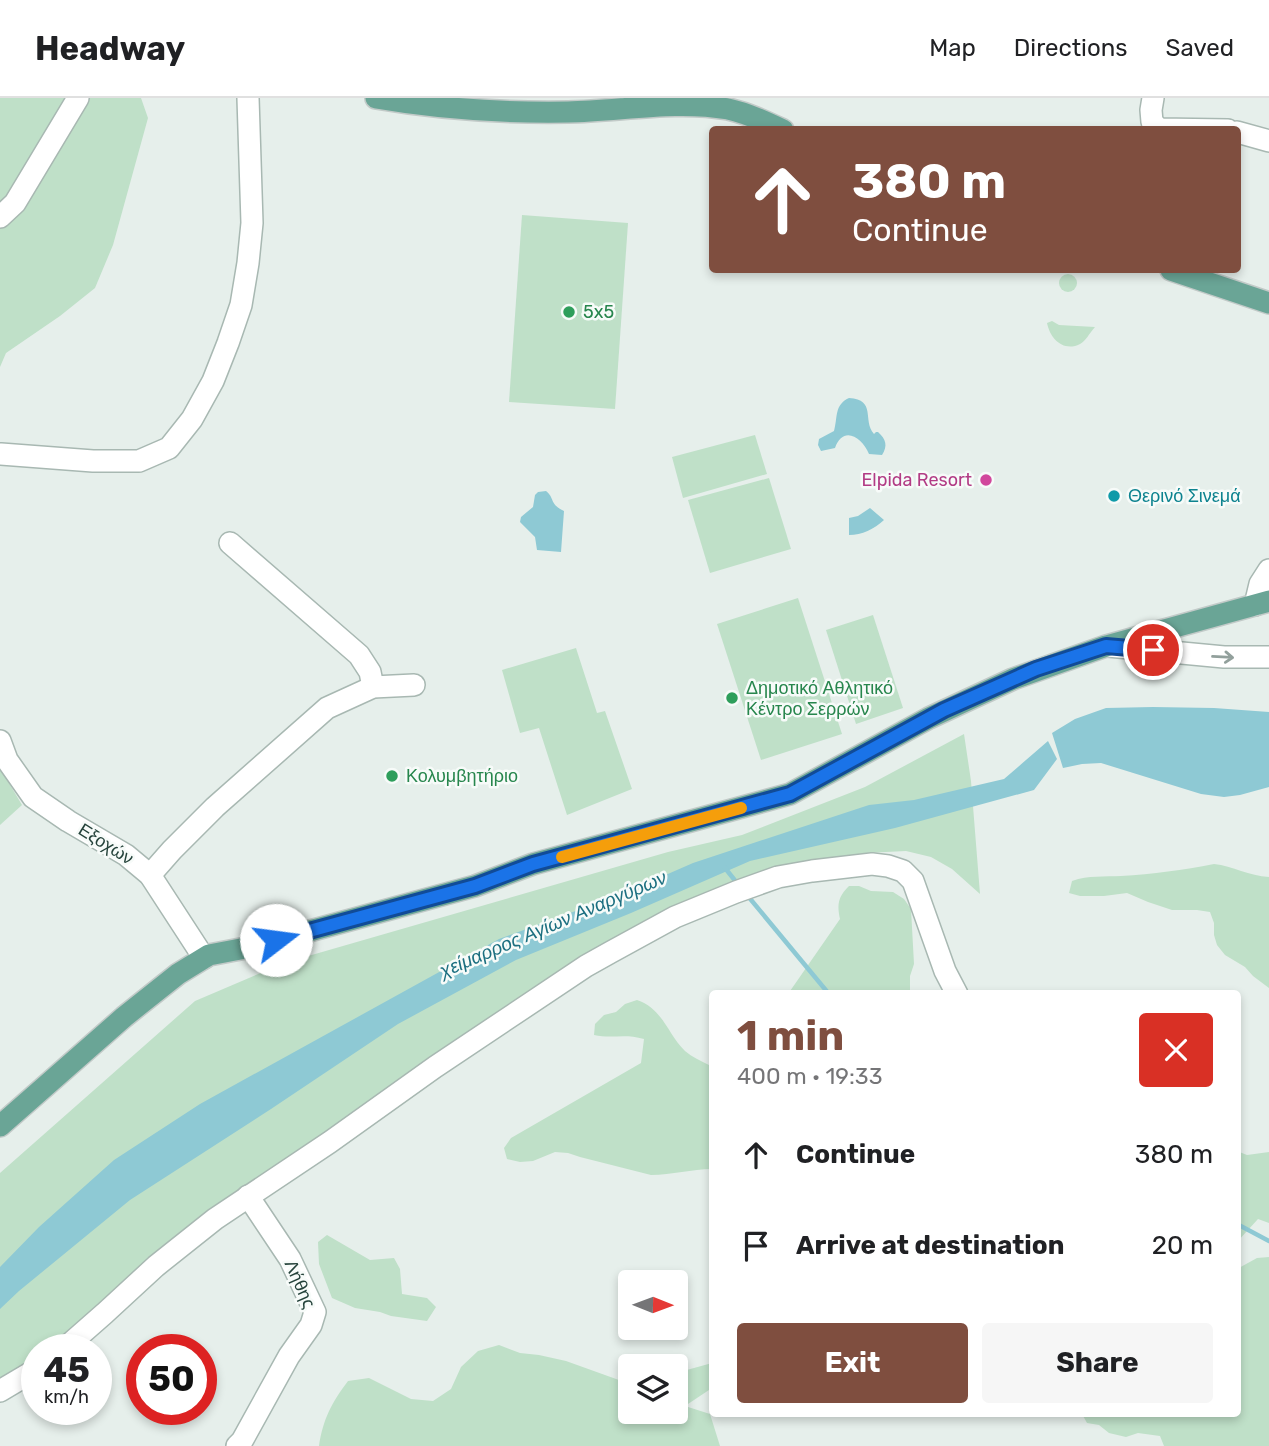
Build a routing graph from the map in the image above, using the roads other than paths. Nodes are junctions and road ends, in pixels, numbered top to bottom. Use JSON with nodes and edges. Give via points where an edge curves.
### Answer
{"nodes":[{"id":1,"x":78,"y":98,"type":"edge"},
{"id":2,"x":248,"y":98,"type":"edge"},
{"id":3,"x":376,"y":98,"type":"edge"},
{"id":4,"x":1153,"y":98,"type":"edge"},
{"id":5,"x":774,"y":126,"type":"edge"},
{"id":6,"x":1156,"y":126,"type":"edge"},
{"id":7,"x":1241,"y":133,"type":"edge"},
{"id":8,"x":1269,"y":141,"type":"edge"},
{"id":9,"x":0,"y":217,"type":"edge"},
{"id":10,"x":1180,"y":273,"type":"edge"},
{"id":11,"x":1269,"y":303,"type":"edge"},
{"id":12,"x":1,"y":454,"type":"edge"},
{"id":13,"x":230,"y":543,"type":"dead end"},
{"id":14,"x":1269,"y":570,"type":"edge"},
{"id":15,"x":1262,"y":603,"type":"edge"},
{"id":16,"x":1106,"y":646,"type":"junction"},
{"id":17,"x":1269,"y":657,"type":"edge"},
{"id":18,"x":414,"y":685,"type":"dead end"},
{"id":19,"x":373,"y":687,"type":"junction"},
{"id":20,"x":0,"y":741,"type":"edge"},
{"id":21,"x":149,"y":875,"type":"junction"},
{"id":22,"x":204,"y":958,"type":"junction"},
{"id":23,"x":955,"y":990,"type":"edge"},
{"id":24,"x":0,"y":1126,"type":"edge"},
{"id":25,"x":247,"y":1196,"type":"junction"},
{"id":26,"x":81,"y":1334,"type":"edge"},
{"id":27,"x":21,"y":1379,"type":"edge"},
{"id":28,"x":0,"y":1391,"type":"edge"},
{"id":29,"x":236,"y":1446,"type":"edge"}],
"edges":[{"from":1,"to":9,"type":"street","via":[[15,203]]},
{"from":2,"to":12,"type":"street","via":[[252,223],[241,305],[213,380],[192,419],[169,447],[139,461]]},
{"from":3,"to":5,"type":"main road","via":[[520,111],[713,107]]},
{"from":4,"to":6,"type":"street","via":[[1151,113]]},
{"from":7,"to":8,"type":"street"},
{"from":10,"to":11,"type":"main road"},
{"from":13,"to":19,"type":"street","via":[[359,655]]},
{"from":14,"to":15,"type":"street","via":[[1260,584]]},
{"from":15,"to":16,"type":"main road"},
{"from":16,"to":17,"type":"street","one_way":true},
{"from":16,"to":22,"type":"main road","via":[[1036,669],[958,703],[790,794],[533,864],[475,886]]},
{"from":18,"to":19,"type":"street"},
{"from":19,"to":21,"type":"street","via":[[327,708],[215,807]]},
{"from":20,"to":21,"type":"street","name":"Εξοχών","via":[[7,760],[33,797],[126,855]]},
{"from":21,"to":22,"type":"street","name":"Εξοχών"},
{"from":22,"to":24,"type":"main road","via":[[124,1017]]},
{"from":23,"to":25,"type":"street","via":[[915,885],[906,873],[872,864],[778,877],[675,917],[586,966]]},
{"from":25,"to":26,"type":"street","via":[[156,1266]]},
{"from":25,"to":29,"type":"street","name":"Λήθης","via":[[290,1259],[315,1312]]},
{"from":27,"to":28,"type":"street"}]}
